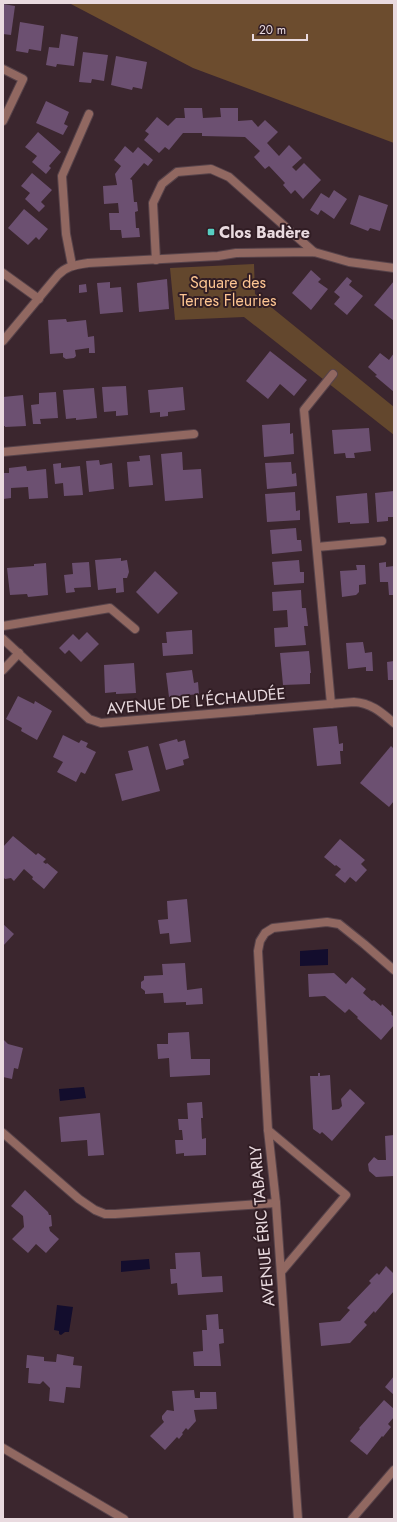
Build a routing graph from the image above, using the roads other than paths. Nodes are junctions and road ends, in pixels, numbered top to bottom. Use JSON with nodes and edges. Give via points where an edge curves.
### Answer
{"nodes":[{"id":1,"x":3,"y":69,"type":"edge"},
{"id":2,"x":89,"y":114,"type":"dead end"},
{"id":3,"x":3,"y":121,"type":"edge"},
{"id":4,"x":314,"y":252,"type":"junction"},
{"id":5,"x":156,"y":260,"type":"junction"},
{"id":6,"x":72,"y":265,"type":"junction"},
{"id":7,"x":394,"y":268,"type":"edge"},
{"id":8,"x":3,"y":273,"type":"edge"},
{"id":9,"x":39,"y":299,"type":"junction"},
{"id":10,"x":3,"y":342,"type":"edge"},
{"id":11,"x":333,"y":374,"type":"dead end"},
{"id":12,"x":194,"y":434,"type":"dead end"},
{"id":13,"x":3,"y":452,"type":"edge"},
{"id":14,"x":382,"y":541,"type":"dead end"},
{"id":15,"x":317,"y":547,"type":"junction"},
{"id":16,"x":3,"y":626,"type":"edge"},
{"id":17,"x":135,"y":629,"type":"dead end"},
{"id":18,"x":3,"y":639,"type":"edge"},
{"id":19,"x":19,"y":653,"type":"junction"},
{"id":20,"x":3,"y":670,"type":"edge"},
{"id":21,"x":331,"y":704,"type":"junction"},
{"id":22,"x":394,"y":723,"type":"edge"},
{"id":23,"x":394,"y":970,"type":"edge"},
{"id":24,"x":268,"y":1130,"type":"junction"},
{"id":25,"x":3,"y":1133,"type":"edge"},
{"id":26,"x":276,"y":1202,"type":"junction"},
{"id":27,"x":281,"y":1272,"type":"junction"},
{"id":28,"x":3,"y":1448,"type":"edge"},
{"id":29,"x":394,"y":1470,"type":"edge"},
{"id":30,"x":124,"y":1519,"type":"edge"},
{"id":31,"x":298,"y":1519,"type":"edge"},
{"id":32,"x":352,"y":1519,"type":"edge"}],
"edges":[{"from":1,"to":3,"type":"street","via":[[23,79]]},
{"from":2,"to":6,"type":"street","via":[[62,176],[66,234]]},
{"from":4,"to":5,"type":"street","via":[[236,253]]},
{"from":4,"to":5,"type":"street","via":[[229,177],[211,170],[177,172],[162,184],[153,203]]},
{"from":4,"to":7,"type":"street","via":[[349,262]]},
{"from":5,"to":6,"type":"street"},
{"from":6,"to":9,"type":"street","via":[[63,269]]},
{"from":8,"to":9,"type":"street"},
{"from":9,"to":10,"type":"street"},
{"from":11,"to":15,"type":"street","via":[[304,410]]},
{"from":12,"to":13,"type":"street"},
{"from":14,"to":15,"type":"street"},
{"from":15,"to":21,"type":"street"},
{"from":16,"to":17,"type":"street","via":[[110,608]]},
{"from":18,"to":19,"type":"street","name":"AVENUE DE L'ÉCHAUDÉE"},
{"from":19,"to":20,"type":"street"},
{"from":19,"to":21,"type":"street","name":"AVENUE DE L'ÉCHAUDÉE","via":[[89,719],[101,723]]},
{"from":21,"to":22,"type":"street","name":"AVENUE DE L'ÉCHAUDÉE","via":[[364,703]]},
{"from":23,"to":24,"type":"street","name":"AVENUE ÉRIC TABARLY","via":[[339,924],[327,922],[281,927],[265,933],[258,951]]},
{"from":24,"to":26,"type":"street","name":"AVENUE ÉRIC TABARLY"},
{"from":24,"to":27,"type":"street","via":[[346,1194]]},
{"from":25,"to":26,"type":"street","via":[[79,1199],[105,1214]]},
{"from":26,"to":27,"type":"street","name":"AVENUE ÉRIC TABARLY"},
{"from":27,"to":31,"type":"street","name":"AVENUE ÉRIC TABARLY"},
{"from":28,"to":30,"type":"street"},
{"from":29,"to":32,"type":"street"}]}
